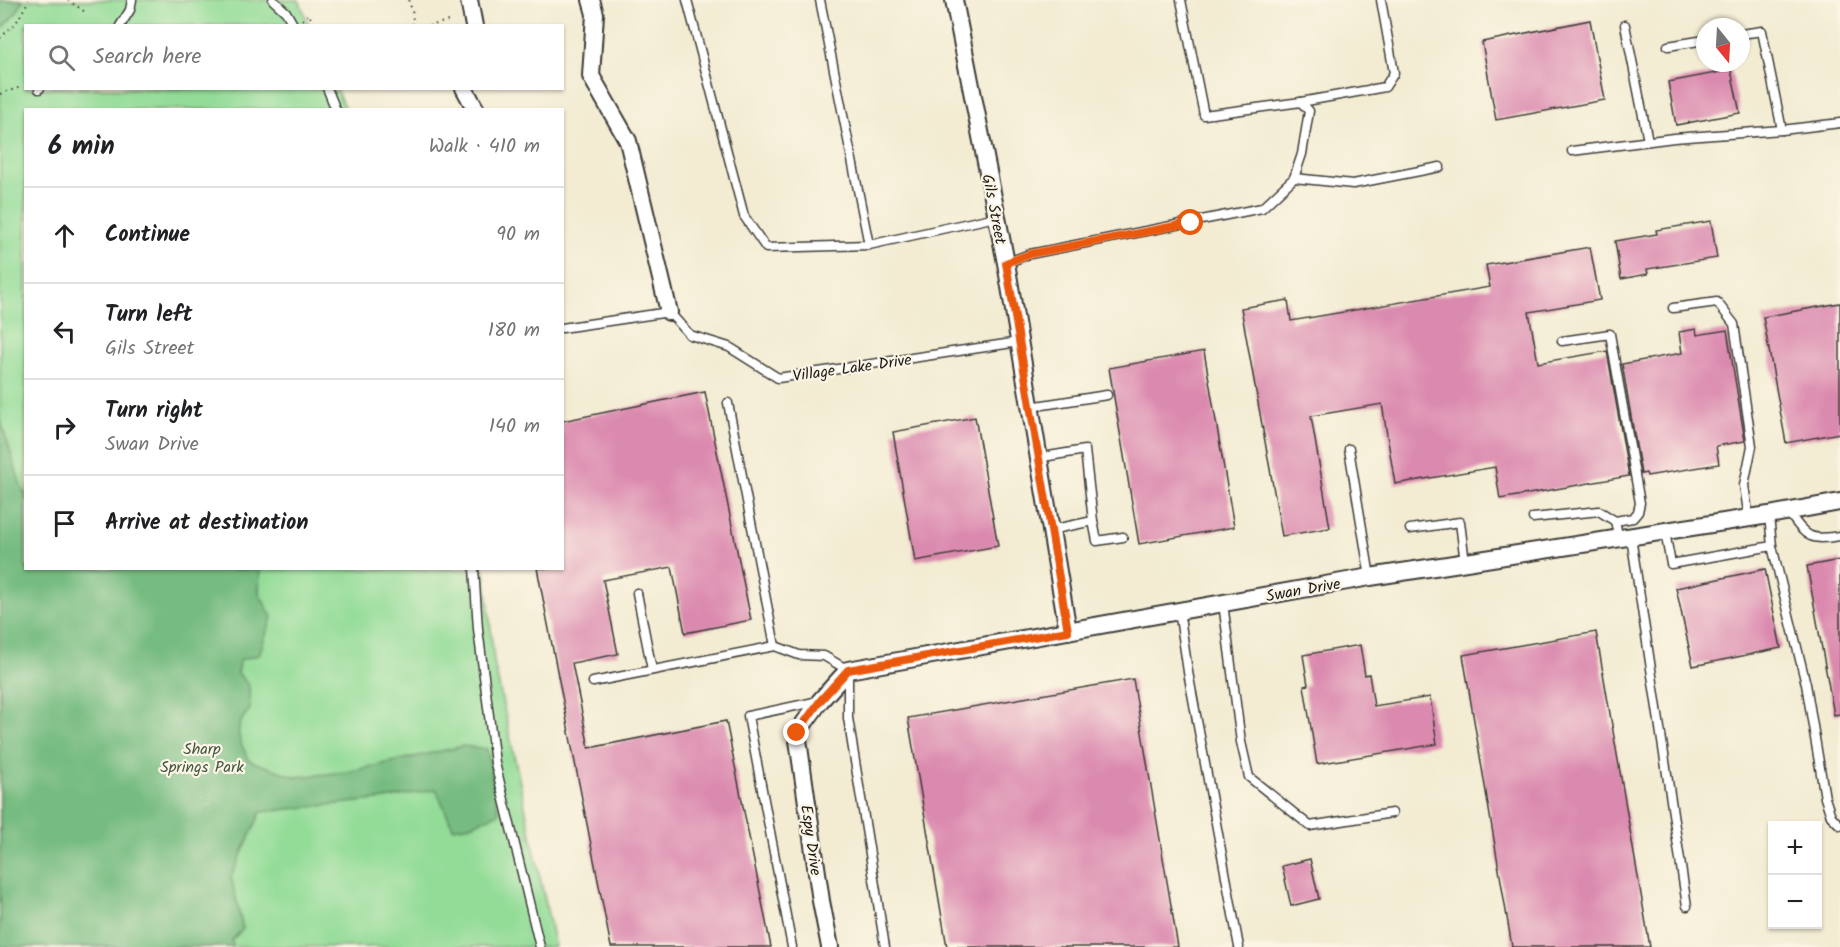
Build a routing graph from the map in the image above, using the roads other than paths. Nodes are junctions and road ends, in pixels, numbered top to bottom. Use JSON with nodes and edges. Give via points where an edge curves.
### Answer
{"nodes":[{"id":1,"x":132,"y":0,"type":"edge"},
{"id":2,"x":273,"y":0,"type":"edge"},
{"id":3,"x":469,"y":0,"type":"edge"},
{"id":4,"x":591,"y":0,"type":"edge"},
{"id":5,"x":687,"y":0,"type":"edge"},
{"id":6,"x":820,"y":0,"type":"edge"},
{"id":7,"x":954,"y":0,"type":"edge"},
{"id":8,"x":1181,"y":0,"type":"edge"},
{"id":9,"x":1381,"y":0,"type":"edge"},
{"id":10,"x":121,"y":24,"type":"edge"},
{"id":11,"x":294,"y":24,"type":"edge"},
{"id":12,"x":474,"y":24,"type":"edge"},
{"id":13,"x":1625,"y":25,"type":"dead end"},
{"id":14,"x":1750,"y":32,"type":"edge"},
{"id":15,"x":1696,"y":41,"type":"edge"},
{"id":16,"x":1668,"y":46,"type":"dead end"},
{"id":17,"x":328,"y":90,"type":"edge"},
{"id":18,"x":465,"y":90,"type":"edge"},
{"id":19,"x":1301,"y":102,"type":"junction"},
{"id":20,"x":335,"y":108,"type":"edge"},
{"id":21,"x":475,"y":108,"type":"edge"},
{"id":22,"x":1840,"y":123,"type":"edge"},
{"id":23,"x":1782,"y":130,"type":"junction"},
{"id":24,"x":1648,"y":141,"type":"junction"},
{"id":25,"x":1572,"y":151,"type":"dead end"},
{"id":26,"x":1440,"y":167,"type":"dead end"},
{"id":27,"x":1294,"y":177,"type":"junction"},
{"id":28,"x":996,"y":217,"type":"junction"},
{"id":29,"x":869,"y":245,"type":"junction"},
{"id":30,"x":1006,"y":263,"type":"junction"},
{"id":31,"x":1673,"y":308,"type":"dead end"},
{"id":32,"x":669,"y":312,"type":"junction"},
{"id":33,"x":564,"y":328,"type":"edge"},
{"id":34,"x":1562,"y":341,"type":"dead end"},
{"id":35,"x":1019,"y":342,"type":"junction"},
{"id":36,"x":1107,"y":395,"type":"dead end"},
{"id":37,"x":728,"y":403,"type":"dead end"},
{"id":38,"x":1029,"y":407,"type":"junction"},
{"id":39,"x":1349,"y":449,"type":"dead end"},
{"id":40,"x":1037,"y":458,"type":"junction"},
{"id":41,"x":1840,"y":502,"type":"edge"},
{"id":42,"x":1788,"y":512,"type":"junction"},
{"id":43,"x":1769,"y":515,"type":"junction"},
{"id":44,"x":1533,"y":518,"type":"dead end"},
{"id":45,"x":1749,"y":519,"type":"junction"},
{"id":46,"x":1094,"y":521,"type":"junction"},
{"id":47,"x":1615,"y":521,"type":"junction"},
{"id":48,"x":1410,"y":529,"type":"dead end"},
{"id":49,"x":1050,"y":530,"type":"junction"},
{"id":50,"x":1665,"y":532,"type":"junction"},
{"id":51,"x":1840,"y":536,"type":"edge"},
{"id":52,"x":1123,"y":537,"type":"dead end"},
{"id":53,"x":1625,"y":538,"type":"junction"},
{"id":54,"x":1772,"y":546,"type":"junction"},
{"id":55,"x":1465,"y":563,"type":"junction"},
{"id":56,"x":474,"y":570,"type":"edge"},
{"id":57,"x":1370,"y":578,"type":"junction"},
{"id":58,"x":637,"y":592,"type":"dead end"},
{"id":59,"x":1223,"y":603,"type":"junction"},
{"id":60,"x":1179,"y":610,"type":"junction"},
{"id":61,"x":1068,"y":631,"type":"junction"},
{"id":62,"x":775,"y":646,"type":"junction"},
{"id":63,"x":652,"y":670,"type":"junction"},
{"id":64,"x":848,"y":670,"type":"junction"},
{"id":65,"x":592,"y":682,"type":"dead end"},
{"id":66,"x":820,"y":701,"type":"junction"},
{"id":67,"x":1392,"y":813,"type":"dead end"},
{"id":68,"x":1840,"y":825,"type":"edge"},
{"id":69,"x":1687,"y":906,"type":"dead end"},
{"id":70,"x":540,"y":947,"type":"edge"},
{"id":71,"x":792,"y":947,"type":"edge"},
{"id":72,"x":830,"y":947,"type":"edge"},
{"id":73,"x":885,"y":947,"type":"edge"},
{"id":74,"x":1239,"y":947,"type":"edge"}],
"edges":[{"from":1,"to":10,"type":"lane"},
{"from":2,"to":11,"type":"lane"},
{"from":3,"to":12,"type":"street"},
{"from":4,"to":32,"type":"street","name":"Village Lake Drive","via":[[595,14],[591,76],[628,141]]},
{"from":5,"to":29,"type":"lane","via":[[744,216],[766,248]]},
{"from":6,"to":29,"type":"lane"},
{"from":7,"to":28,"type":"street","name":"Gils Street"},
{"from":8,"to":19,"type":"lane","via":[[1204,115]]},
{"from":9,"to":19,"type":"lane","via":[[1394,72],[1385,87]]},
{"from":13,"to":24,"type":"lane"},
{"from":14,"to":23,"type":"lane","via":[[1762,30]]},
{"from":15,"to":16,"type":"lane"},
{"from":17,"to":20,"type":"lane"},
{"from":18,"to":21,"type":"street"},
{"from":19,"to":27,"type":"lane","via":[[1309,111]]},
{"from":22,"to":23,"type":"lane"},
{"from":23,"to":24,"type":"lane"},
{"from":24,"to":25,"type":"lane"},
{"from":26,"to":27,"type":"lane","via":[[1353,184]]},
{"from":27,"to":30,"type":"lane","via":[[1262,208],[1030,254]]},
{"from":28,"to":29,"type":"lane"},
{"from":28,"to":30,"type":"street","name":"Gils Street"},
{"from":30,"to":35,"type":"street","name":"Gils Street"},
{"from":31,"to":45,"type":"lane","via":[[1717,302],[1734,324],[1752,446],[1744,485]]},
{"from":32,"to":33,"type":"lane"},
{"from":32,"to":35,"type":"lane","name":"Village Lake Drive","via":[[690,335],[729,347],[778,378]]},
{"from":34,"to":47,"type":"lane","via":[[1610,334],[1640,503],[1633,518]]},
{"from":35,"to":38,"type":"street","name":"Gils Street"},
{"from":36,"to":38,"type":"lane"},
{"from":37,"to":62,"type":"lane"},
{"from":38,"to":40,"type":"street","name":"Gils Street"},
{"from":39,"to":57,"type":"lane"},
{"from":40,"to":46,"type":"lane","via":[[1085,450]]},
{"from":40,"to":49,"type":"street","name":"Gils Street"},
{"from":41,"to":42,"type":"street","name":"Swan Drive"},
{"from":42,"to":43,"type":"street","name":"Swan Drive"},
{"from":42,"to":51,"type":"lane","via":[[1804,534],[1820,539]]},
{"from":43,"to":45,"type":"street","name":"Swan Drive"},
{"from":43,"to":54,"type":"lane"},
{"from":44,"to":47,"type":"lane","via":[[1599,511]]},
{"from":45,"to":50,"type":"street","name":"Swan Drive"},
{"from":46,"to":49,"type":"lane"},
{"from":46,"to":52,"type":"lane","via":[[1097,541]]},
{"from":47,"to":53,"type":"lane"},
{"from":48,"to":55,"type":"lane","via":[[1460,522]]},
{"from":49,"to":61,"type":"street","name":"Gils Street"},
{"from":50,"to":53,"type":"street","name":"Swan Drive"},
{"from":50,"to":54,"type":"lane","via":[[1671,564]]},
{"from":53,"to":55,"type":"street","name":"Swan Drive"},
{"from":53,"to":69,"type":"lane"},
{"from":54,"to":68,"type":"lane","via":[[1806,684],[1825,798],[1831,816]]},
{"from":55,"to":57,"type":"street","name":"Swan Drive"},
{"from":56,"to":70,"type":"lane","via":[[495,763]]},
{"from":57,"to":59,"type":"street","name":"Swan Drive"},
{"from":58,"to":63,"type":"lane"},
{"from":59,"to":60,"type":"street","name":"Swan Drive"},
{"from":59,"to":67,"type":"lane","via":[[1249,777],[1310,826]]},
{"from":60,"to":61,"type":"street","name":"Swan Drive"},
{"from":60,"to":74,"type":"lane"},
{"from":61,"to":64,"type":"street","name":"Swan Drive"},
{"from":62,"to":63,"type":"lane"},
{"from":62,"to":64,"type":"lane","via":[[799,655],[824,656]]},
{"from":63,"to":65,"type":"lane"},
{"from":64,"to":66,"type":"street"},
{"from":64,"to":73,"type":"lane","via":[[848,718]]},
{"from":66,"to":71,"type":"lane","via":[[748,716]]},
{"from":66,"to":72,"type":"street","name":"Espy Drive","via":[[797,733]]}]}
